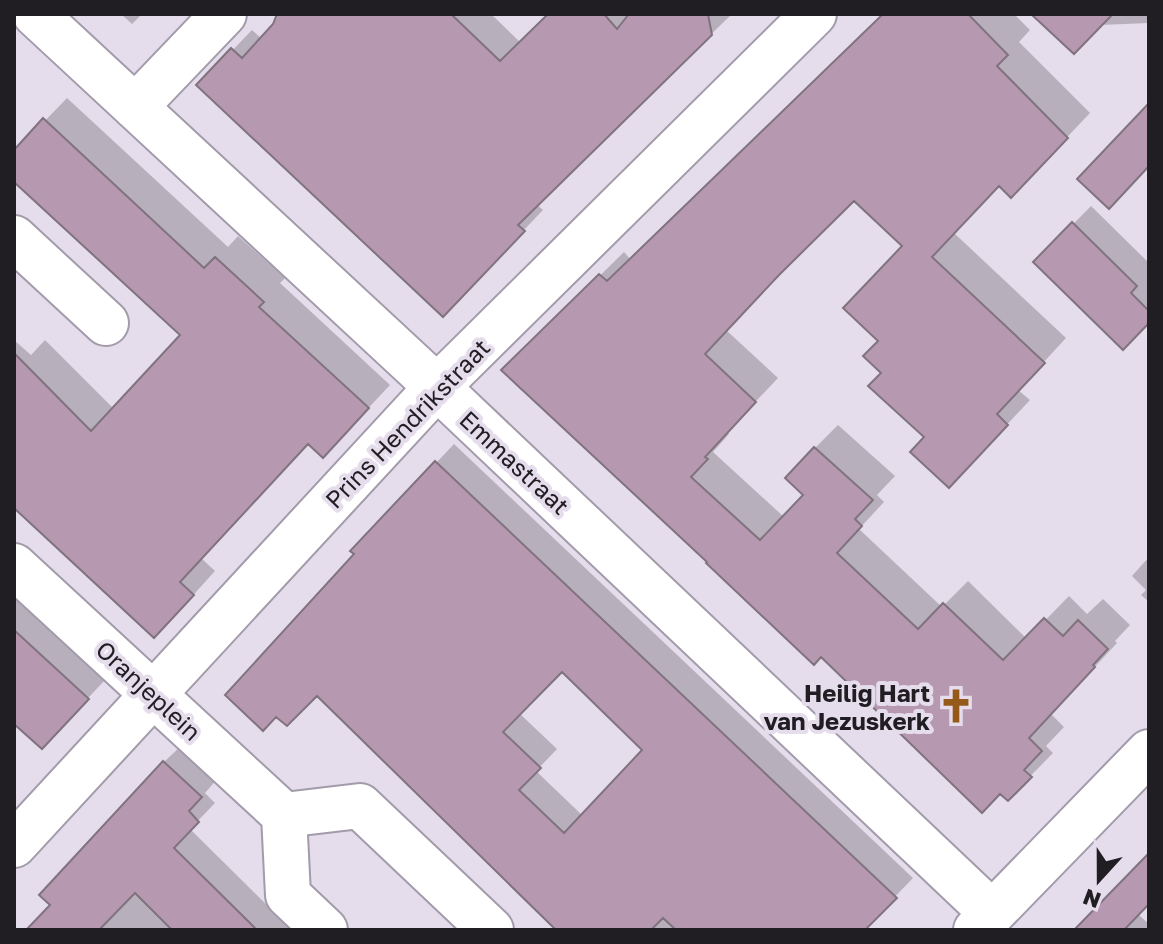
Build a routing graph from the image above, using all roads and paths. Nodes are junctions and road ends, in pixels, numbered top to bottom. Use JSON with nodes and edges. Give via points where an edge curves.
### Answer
{"nodes":[{"id":1,"x":35,"y":14,"type":"edge"},
{"id":2,"x":224,"y":14,"type":"edge"},
{"id":3,"x":814,"y":14,"type":"edge"},
{"id":4,"x":135,"y":107,"type":"junction"},
{"id":5,"x":14,"y":238,"type":"edge"},
{"id":6,"x":106,"y":323,"type":"dead end"},
{"id":7,"x":437,"y":387,"type":"junction"},
{"id":8,"x":14,"y":566,"type":"edge"},
{"id":9,"x":154,"y":694,"type":"junction"},
{"id":10,"x":1149,"y":752,"type":"edge"},
{"id":11,"x":284,"y":815,"type":"junction"},
{"id":12,"x":14,"y":845,"type":"edge"},
{"id":13,"x":984,"y":922,"type":"edge"},
{"id":14,"x":325,"y":930,"type":"edge"},
{"id":15,"x":491,"y":930,"type":"edge"}],
"edges":[{"from":1,"to":4,"type":"street","name":"Emmastraat"},
{"from":2,"to":4,"type":"street"},
{"from":3,"to":7,"type":"street","name":"Prins Hendrikstraat"},
{"from":4,"to":7,"type":"street","name":"Emmastraat"},
{"from":5,"to":6,"type":"street"},
{"from":7,"to":9,"type":"street","name":"Prins Hendrikstraat"},
{"from":7,"to":13,"type":"street","name":"Emmastraat"},
{"from":8,"to":9,"type":"street","name":"Oranjeplein"},
{"from":9,"to":11,"type":"street","name":"Oranjeplein"},
{"from":9,"to":12,"type":"street","name":"Prins Hendrikstraat"},
{"from":10,"to":13,"type":"street"},
{"from":11,"to":14,"type":"street","via":[[288,895]]},
{"from":11,"to":15,"type":"street","via":[[360,806]]}]}
